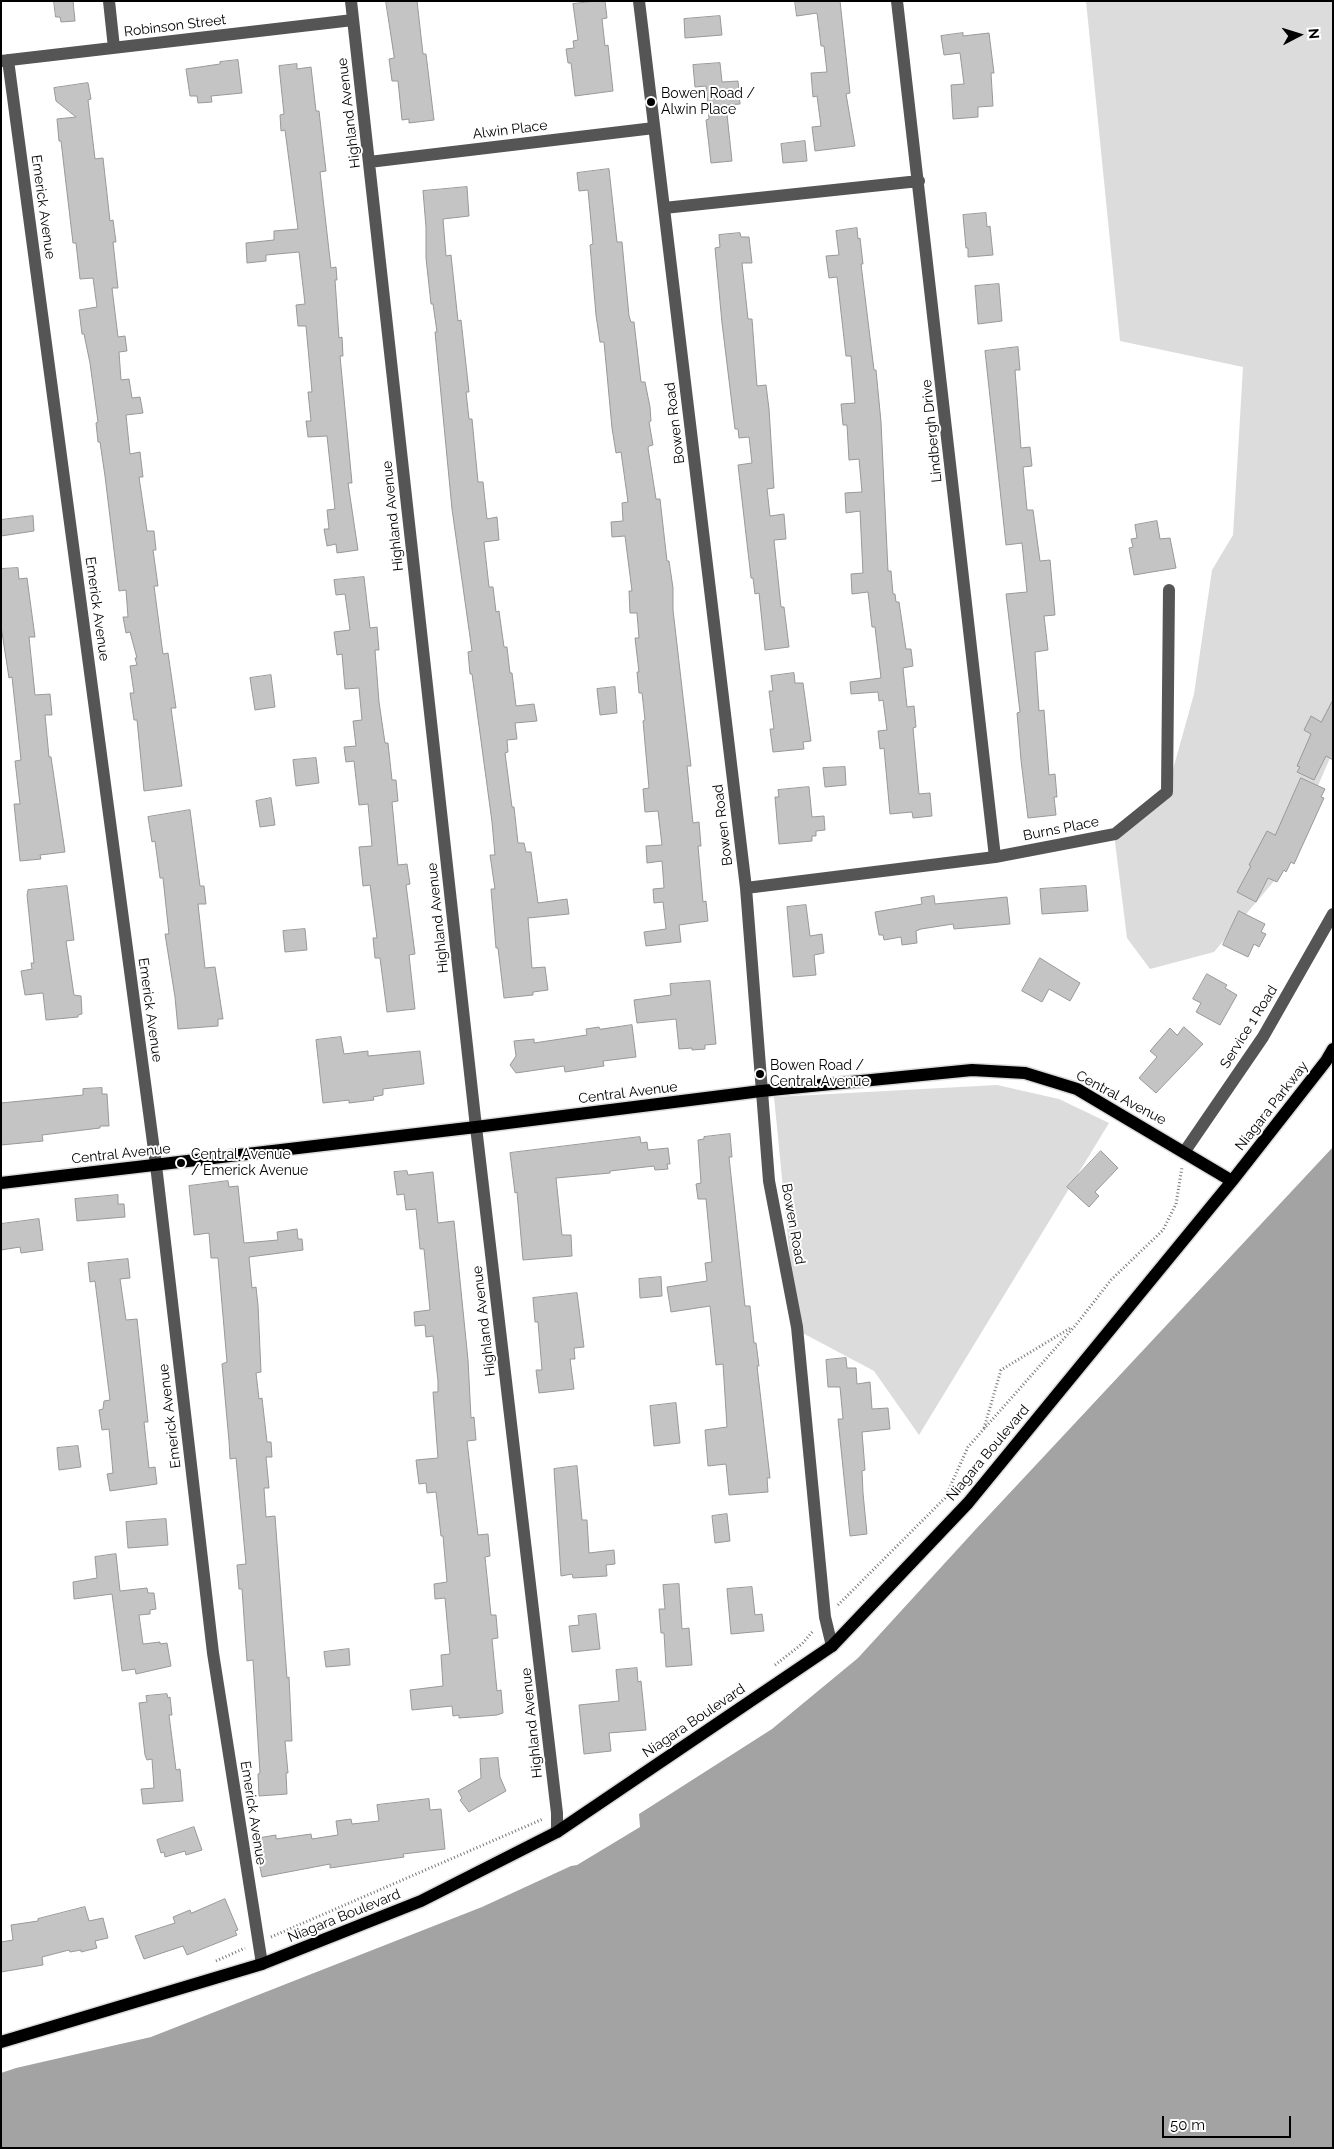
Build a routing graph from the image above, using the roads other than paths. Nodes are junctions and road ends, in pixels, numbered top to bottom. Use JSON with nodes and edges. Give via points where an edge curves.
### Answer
{"nodes":[{"id":1,"x":109,"y":1,"type":"edge"},
{"id":2,"x":351,"y":1,"type":"edge"},
{"id":3,"x":639,"y":1,"type":"edge"},
{"id":4,"x":897,"y":1,"type":"edge"},
{"id":5,"x":353,"y":20,"type":"junction"},
{"id":6,"x":114,"y":48,"type":"junction"},
{"id":7,"x":5,"y":61,"type":"edge"},
{"id":8,"x":654,"y":128,"type":"junction"},
{"id":9,"x":369,"y":162,"type":"junction"},
{"id":10,"x":919,"y":182,"type":"junction"},
{"id":11,"x":664,"y":208,"type":"junction"},
{"id":12,"x":1169,"y":590,"type":"dead end"},
{"id":13,"x":995,"y":857,"type":"junction"},
{"id":14,"x":746,"y":888,"type":"junction"},
{"id":15,"x":1333,"y":914,"type":"edge"},
{"id":16,"x":1333,"y":1048,"type":"edge"},
{"id":17,"x":761,"y":1091,"type":"junction"},
{"id":18,"x":476,"y":1128,"type":"junction"},
{"id":19,"x":1185,"y":1151,"type":"junction"},
{"id":20,"x":156,"y":1166,"type":"junction"},
{"id":21,"x":1232,"y":1181,"type":"junction"},
{"id":22,"x":1,"y":1183,"type":"edge"},
{"id":23,"x":832,"y":1646,"type":"junction"},
{"id":24,"x":557,"y":1832,"type":"junction"},
{"id":25,"x":262,"y":1964,"type":"junction"},
{"id":26,"x":1,"y":2042,"type":"edge"}],
"edges":[{"from":1,"to":6,"type":"street"},
{"from":2,"to":5,"type":"street","name":"Highland Avenue"},
{"from":3,"to":8,"type":"street","name":"Bowen Road"},
{"from":4,"to":10,"type":"street","name":"Lindbergh Drive"},
{"from":5,"to":6,"type":"street","name":"Robinson Street"},
{"from":5,"to":9,"type":"street","name":"Highland Avenue"},
{"from":6,"to":7,"type":"street","name":"Robinson Street"},
{"from":7,"to":20,"type":"street","name":"Emerick Avenue"},
{"from":8,"to":9,"type":"street","name":"Alwin Place"},
{"from":8,"to":11,"type":"street","name":"Bowen Road"},
{"from":9,"to":18,"type":"street","name":"Highland Avenue"},
{"from":10,"to":11,"type":"street"},
{"from":10,"to":13,"type":"street","name":"Lindbergh Drive"},
{"from":11,"to":14,"type":"street","name":"Bowen Road"},
{"from":12,"to":13,"type":"street","name":"Burns Place","via":[[1166,792],[1115,834]]},
{"from":13,"to":14,"type":"street","name":"Burns Place"},
{"from":14,"to":17,"type":"street","name":"Bowen Road"},
{"from":15,"to":19,"type":"street","name":"Service 1 Road","via":[[1263,1037]]},
{"from":16,"to":21,"type":"main road","name":"Niagara Parkway"},
{"from":17,"to":18,"type":"main road","name":"Central Avenue"},
{"from":17,"to":19,"type":"main road","name":"Central Avenue","via":[[972,1070],[1025,1073],[1077,1089]]},
{"from":17,"to":23,"type":"street","name":"Bowen Road","via":[[769,1181],[797,1327],[825,1617]]},
{"from":18,"to":20,"type":"main road","name":"Central Avenue"},
{"from":18,"to":24,"type":"street","name":"Highland Avenue"},
{"from":19,"to":21,"type":"main road","name":"Central Avenue"},
{"from":20,"to":22,"type":"main road","name":"Central Avenue"},
{"from":20,"to":25,"type":"street","name":"Emerick Avenue","via":[[213,1653]]},
{"from":21,"to":23,"type":"main road","name":"Niagara Boulevard","via":[[968,1503]]},
{"from":23,"to":24,"type":"main road","name":"Niagara Boulevard"},
{"from":24,"to":25,"type":"main road","name":"Niagara Boulevard","via":[[421,1902]]},
{"from":25,"to":26,"type":"main road","name":"Niagara Boulevard"}]}
